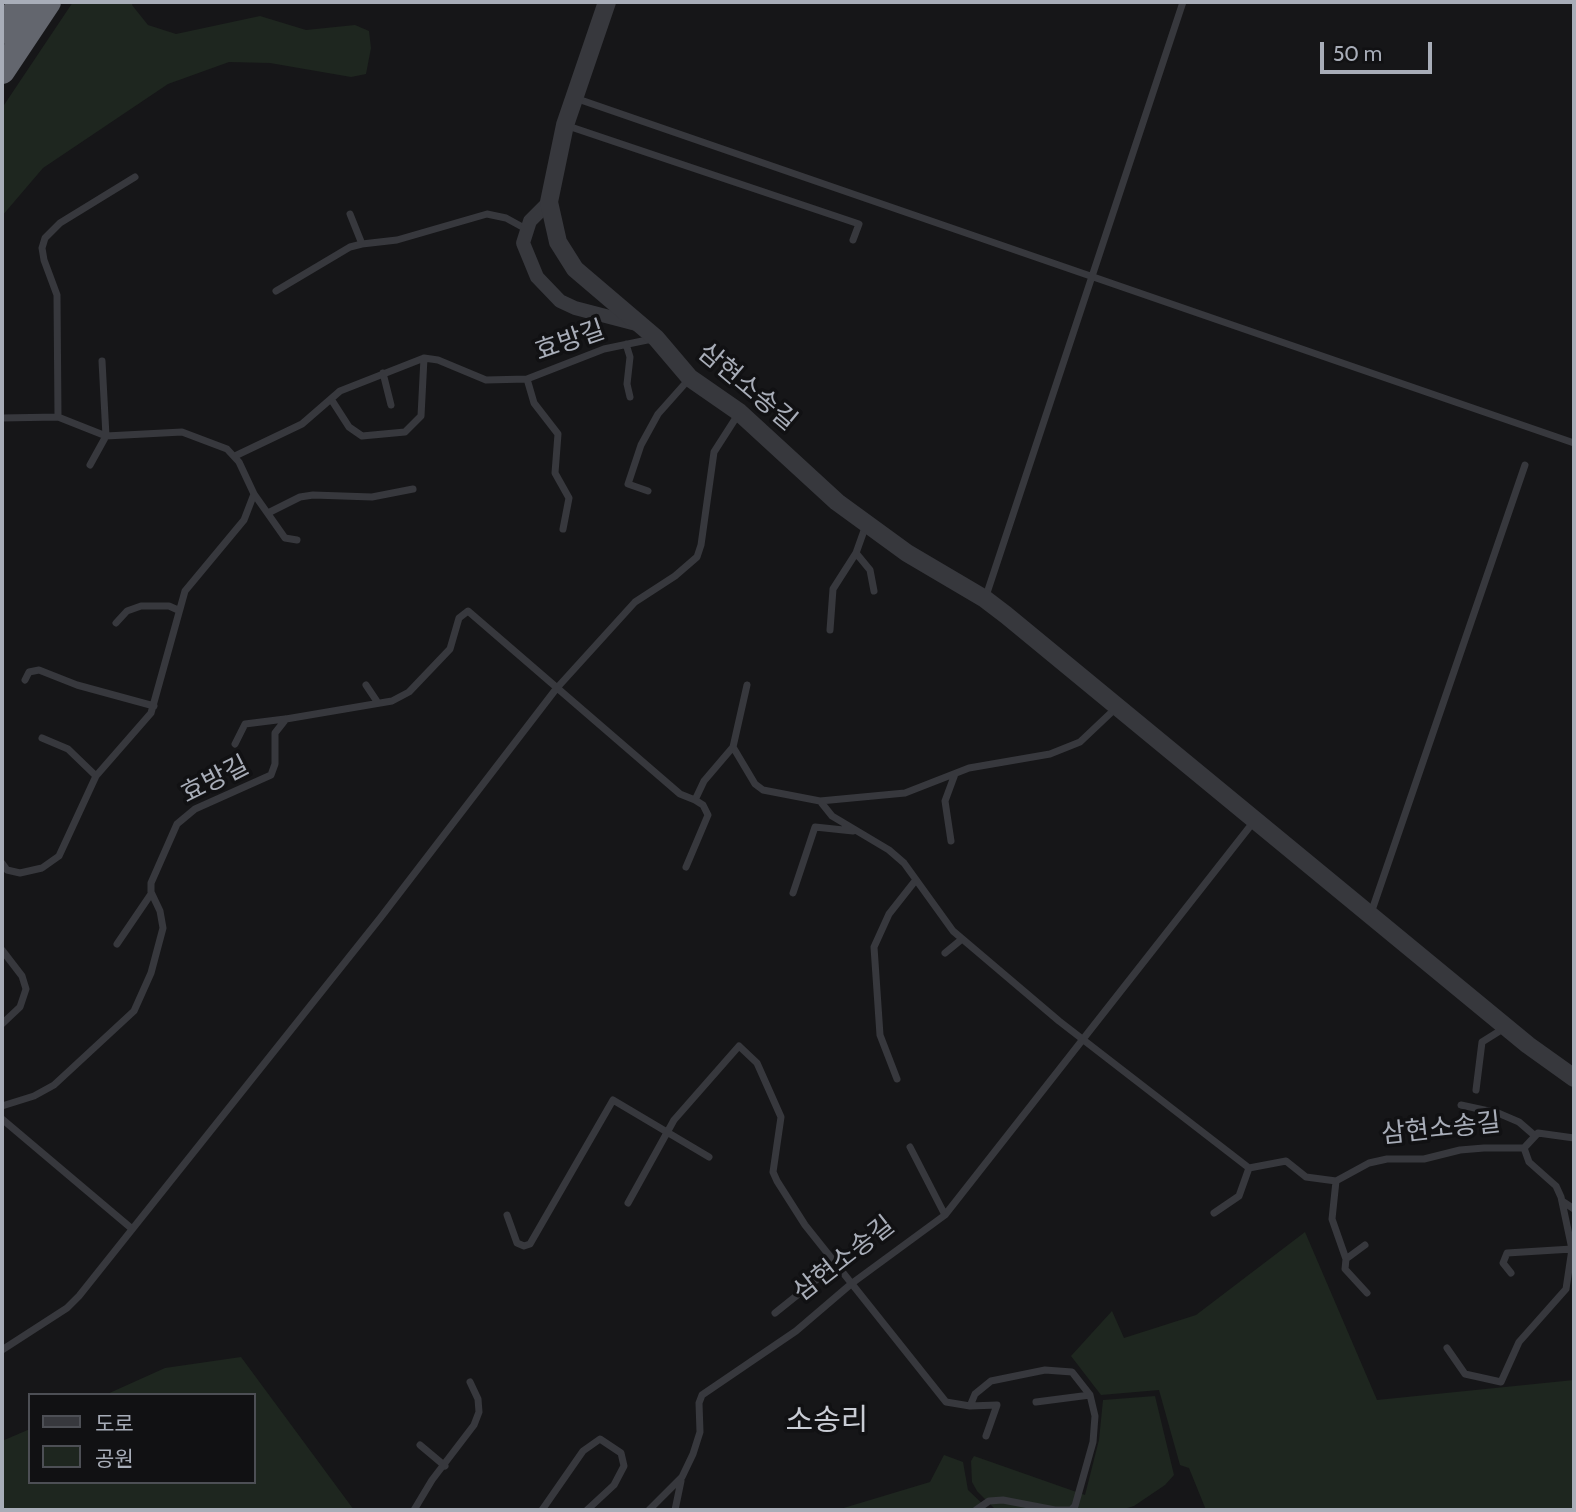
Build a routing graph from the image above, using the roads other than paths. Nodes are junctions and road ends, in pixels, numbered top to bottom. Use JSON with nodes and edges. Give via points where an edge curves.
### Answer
{"nodes":[{"id":1,"x":22,"y":2,"type":"edge"},
{"id":2,"x":48,"y":2,"type":"edge"},
{"id":3,"x":607,"y":2,"type":"edge"},
{"id":4,"x":1183,"y":2,"type":"edge"},
{"id":5,"x":2,"y":31,"type":"edge"},
{"id":6,"x":2,"y":71,"type":"edge"},
{"id":7,"x":575,"y":97,"type":"junction"},
{"id":8,"x":565,"y":125,"type":"junction"},
{"id":9,"x":135,"y":177,"type":"dead end"},
{"id":10,"x":549,"y":202,"type":"junction"},
{"id":11,"x":350,"y":214,"type":"dead end"},
{"id":12,"x":526,"y":229,"type":"junction"},
{"id":13,"x":853,"y":240,"type":"dead end"},
{"id":14,"x":362,"y":244,"type":"junction"},
{"id":15,"x":1090,"y":277,"type":"junction"},
{"id":16,"x":276,"y":291,"type":"dead end"},
{"id":17,"x":640,"y":325,"type":"junction"},
{"id":18,"x":656,"y":338,"type":"junction"},
{"id":19,"x":625,"y":344,"type":"junction"},
{"id":20,"x":424,"y":358,"type":"junction"},
{"id":21,"x":102,"y":361,"type":"dead end"},
{"id":22,"x":383,"y":373,"type":"junction"},
{"id":23,"x":690,"y":378,"type":"junction"},
{"id":24,"x":527,"y":379,"type":"junction"},
{"id":25,"x":630,"y":397,"type":"dead end"},
{"id":26,"x":331,"y":398,"type":"junction"},
{"id":27,"x":391,"y":405,"type":"dead end"},
{"id":28,"x":739,"y":412,"type":"junction"},
{"id":29,"x":58,"y":417,"type":"junction"},
{"id":30,"x":2,"y":418,"type":"edge"},
{"id":31,"x":106,"y":436,"type":"junction"},
{"id":32,"x":1574,"y":443,"type":"edge"},
{"id":33,"x":235,"y":456,"type":"junction"},
{"id":34,"x":90,"y":465,"type":"dead end"},
{"id":35,"x":1525,"y":465,"type":"dead end"},
{"id":36,"x":414,"y":489,"type":"dead end"},
{"id":37,"x":648,"y":491,"type":"dead end"},
{"id":38,"x":254,"y":494,"type":"junction"},
{"id":39,"x":268,"y":513,"type":"junction"},
{"id":40,"x":866,"y":524,"type":"junction"},
{"id":41,"x":563,"y":529,"type":"dead end"},
{"id":42,"x":297,"y":540,"type":"dead end"},
{"id":43,"x":856,"y":553,"type":"junction"},
{"id":44,"x":874,"y":591,"type":"dead end"},
{"id":45,"x":985,"y":599,"type":"junction"},
{"id":46,"x":178,"y":610,"type":"junction"},
{"id":47,"x":116,"y":623,"type":"dead end"},
{"id":48,"x":830,"y":630,"type":"dead end"},
{"id":49,"x":24,"y":680,"type":"dead end"},
{"id":50,"x":366,"y":685,"type":"dead end"},
{"id":51,"x":747,"y":685,"type":"dead end"},
{"id":52,"x":556,"y":689,"type":"junction"},
{"id":53,"x":378,"y":703,"type":"junction"},
{"id":54,"x":154,"y":706,"type":"junction"},
{"id":55,"x":1117,"y":706,"type":"junction"},
{"id":56,"x":286,"y":719,"type":"junction"},
{"id":57,"x":42,"y":738,"type":"dead end"},
{"id":58,"x":235,"y":744,"type":"dead end"},
{"id":59,"x":733,"y":747,"type":"junction"},
{"id":60,"x":955,"y":773,"type":"junction"},
{"id":61,"x":96,"y":776,"type":"junction"},
{"id":62,"x":695,"y":800,"type":"junction"},
{"id":63,"x":820,"y":801,"type":"junction"},
{"id":64,"x":1255,"y":820,"type":"junction"},
{"id":65,"x":856,"y":831,"type":"junction"},
{"id":66,"x":951,"y":841,"type":"dead end"},
{"id":67,"x":2,"y":863,"type":"edge"},
{"id":68,"x":687,"y":866,"type":"dead end"},
{"id":69,"x":4,"y":872,"type":"edge"},
{"id":70,"x":915,"y":881,"type":"junction"},
{"id":71,"x":151,"y":894,"type":"junction"},
{"id":72,"x":793,"y":894,"type":"dead end"},
{"id":73,"x":1371,"y":914,"type":"junction"},
{"id":74,"x":962,"y":939,"type":"junction"},
{"id":75,"x":117,"y":944,"type":"dead end"},
{"id":76,"x":2,"y":950,"type":"edge"},
{"id":77,"x":945,"y":953,"type":"dead end"},
{"id":78,"x":2,"y":1024,"type":"edge"},
{"id":79,"x":1507,"y":1027,"type":"junction"},
{"id":80,"x":1083,"y":1039,"type":"junction"},
{"id":81,"x":1574,"y":1078,"type":"edge"},
{"id":82,"x":897,"y":1079,"type":"dead end"},
{"id":83,"x":1476,"y":1090,"type":"dead end"},
{"id":84,"x":2,"y":1105,"type":"edge"},
{"id":85,"x":1461,"y":1105,"type":"dead end"},
{"id":86,"x":2,"y":1119,"type":"edge"},
{"id":87,"x":668,"y":1130,"type":"junction"},
{"id":88,"x":1534,"y":1135,"type":"junction"},
{"id":89,"x":1574,"y":1138,"type":"edge"},
{"id":90,"x":910,"y":1147,"type":"dead end"},
{"id":91,"x":1524,"y":1147,"type":"junction"},
{"id":92,"x":709,"y":1157,"type":"dead end"},
{"id":93,"x":1250,"y":1168,"type":"junction"},
{"id":94,"x":1336,"y":1181,"type":"junction"},
{"id":95,"x":1562,"y":1201,"type":"junction"},
{"id":96,"x":628,"y":1203,"type":"dead end"},
{"id":97,"x":1574,"y":1209,"type":"edge"},
{"id":98,"x":1214,"y":1213,"type":"dead end"},
{"id":99,"x":507,"y":1215,"type":"dead end"},
{"id":100,"x":945,"y":1215,"type":"junction"},
{"id":101,"x":131,"y":1227,"type":"junction"},
{"id":102,"x":1365,"y":1245,"type":"dead end"},
{"id":103,"x":1573,"y":1251,"type":"edge"},
{"id":104,"x":1346,"y":1259,"type":"junction"},
{"id":105,"x":836,"y":1264,"type":"junction"},
{"id":106,"x":1511,"y":1273,"type":"dead end"},
{"id":107,"x":851,"y":1284,"type":"junction"},
{"id":108,"x":1367,"y":1293,"type":"dead end"},
{"id":109,"x":775,"y":1313,"type":"dead end"},
{"id":110,"x":1447,"y":1348,"type":"dead end"},
{"id":111,"x":2,"y":1350,"type":"edge"},
{"id":112,"x":470,"y":1382,"type":"dead end"},
{"id":113,"x":1090,"y":1395,"type":"junction"},
{"id":114,"x":1036,"y":1402,"type":"dead end"},
{"id":115,"x":970,"y":1406,"type":"junction"},
{"id":116,"x":986,"y":1436,"type":"dead end"},
{"id":117,"x":420,"y":1445,"type":"dead end"},
{"id":118,"x":445,"y":1466,"type":"junction"},
{"id":119,"x":682,"y":1477,"type":"junction"},
{"id":120,"x":414,"y":1510,"type":"edge"},
{"id":121,"x":542,"y":1510,"type":"edge"},
{"id":122,"x":587,"y":1510,"type":"edge"},
{"id":123,"x":649,"y":1510,"type":"edge"},
{"id":124,"x":675,"y":1510,"type":"edge"},
{"id":125,"x":976,"y":1510,"type":"edge"}],
"edges":[{"from":1,"to":5,"type":"highway"},
{"from":2,"to":6,"type":"highway"},
{"from":3,"to":7,"type":"street","name":"삼현소송길"},
{"from":4,"to":15,"type":"lane"},
{"from":7,"to":8,"type":"street","name":"삼현소송길"},
{"from":7,"to":15,"type":"lane"},
{"from":8,"to":10,"type":"street","name":"삼현소송길"},
{"from":8,"to":13,"type":"lane","via":[[859,224]]},
{"from":9,"to":29,"type":"lane","via":[[60,223],[41,248],[57,295]]},
{"from":10,"to":12,"type":"street"},
{"from":10,"to":17,"type":"street","name":"삼현소송길","via":[[558,242],[575,269]]},
{"from":11,"to":14,"type":"lane"},
{"from":12,"to":14,"type":"lane","via":[[487,214],[397,240]]},
{"from":12,"to":17,"type":"street","via":[[523,243],[537,277],[560,301],[601,317]]},
{"from":14,"to":16,"type":"lane"},
{"from":15,"to":32,"type":"lane"},
{"from":15,"to":45,"type":"lane"},
{"from":17,"to":18,"type":"street","name":"삼현소송길"},
{"from":18,"to":19,"type":"lane","name":"효방길"},
{"from":18,"to":23,"type":"street","name":"삼현소송길"},
{"from":19,"to":24,"type":"lane","name":"효방길"},
{"from":19,"to":25,"type":"lane"},
{"from":20,"to":22,"type":"lane"},
{"from":20,"to":24,"type":"lane","name":"효방길","via":[[486,380]]},
{"from":20,"to":26,"type":"lane","via":[[421,416],[405,432],[362,436],[349,427]]},
{"from":21,"to":31,"type":"lane"},
{"from":22,"to":26,"type":"lane"},
{"from":22,"to":27,"type":"lane"},
{"from":23,"to":28,"type":"street","name":"삼현소송길"},
{"from":23,"to":37,"type":"lane","via":[[658,414],[641,445],[628,484]]},
{"from":24,"to":41,"type":"lane","via":[[534,403],[558,434],[555,473],[569,499]]},
{"from":26,"to":33,"type":"lane","via":[[302,424]]},
{"from":28,"to":40,"type":"street","name":"삼현소송길"},
{"from":28,"to":52,"type":"lane","via":[[714,452],[697,557],[635,602]]},
{"from":29,"to":30,"type":"lane"},
{"from":29,"to":31,"type":"lane"},
{"from":31,"to":33,"type":"lane","via":[[182,432]]},
{"from":31,"to":34,"type":"lane"},
{"from":33,"to":38,"type":"lane"},
{"from":35,"to":73,"type":"lane"},
{"from":36,"to":39,"type":"lane","via":[[372,498],[300,497]]},
{"from":38,"to":39,"type":"lane"},
{"from":38,"to":46,"type":"lane","via":[[244,520],[190,582]]},
{"from":39,"to":42,"type":"lane","via":[[285,538]]},
{"from":40,"to":43,"type":"lane"},
{"from":40,"to":45,"type":"street","name":"삼현소송길"},
{"from":43,"to":44,"type":"lane","via":[[870,570]]},
{"from":43,"to":48,"type":"lane","via":[[833,589]]},
{"from":45,"to":55,"type":"street","name":"삼현소송길"},
{"from":46,"to":47,"type":"lane","via":[[141,606],[127,611]]},
{"from":46,"to":54,"type":"lane"},
{"from":49,"to":54,"type":"lane","via":[[29,672],[39,670]]},
{"from":50,"to":53,"type":"lane"},
{"from":51,"to":59,"type":"lane"},
{"from":52,"to":53,"type":"lane","via":[[468,611],[459,618],[450,649],[410,692]]},
{"from":52,"to":62,"type":"lane","via":[[668,785]]},
{"from":52,"to":101,"type":"lane","via":[[381,917]]},
{"from":53,"to":56,"type":"lane"},
{"from":54,"to":61,"type":"lane","via":[[141,729]]},
{"from":55,"to":60,"type":"lane","via":[[1090,734],[1065,749]]},
{"from":55,"to":64,"type":"street","name":"삼현소송길"},
{"from":56,"to":58,"type":"lane","via":[[246,724]]},
{"from":56,"to":71,"type":"lane","name":"효방길","via":[[275,733],[271,775],[195,809],[177,824]]},
{"from":57,"to":61,"type":"lane","via":[[68,749]]},
{"from":59,"to":62,"type":"lane","via":[[712,770]]},
{"from":59,"to":63,"type":"lane","via":[[763,790]]},
{"from":60,"to":63,"type":"lane","via":[[905,793]]},
{"from":60,"to":66,"type":"lane","via":[[945,801]]},
{"from":61,"to":69,"type":"lane","via":[[59,856],[30,872]]},
{"from":62,"to":68,"type":"lane","via":[[708,815]]},
{"from":63,"to":65,"type":"lane","via":[[832,816]]},
{"from":64,"to":73,"type":"street","name":"삼현소송길"},
{"from":64,"to":80,"type":"lane","name":"삼현소송길"},
{"from":65,"to":70,"type":"lane","via":[[889,850]]},
{"from":65,"to":72,"type":"lane","via":[[815,827]]},
{"from":67,"to":69,"type":"lane"},
{"from":70,"to":74,"type":"lane"},
{"from":70,"to":82,"type":"lane","via":[[889,914],[874,947],[880,1035]]},
{"from":71,"to":75,"type":"lane"},
{"from":71,"to":84,"type":"lane","via":[[163,928],[134,1011],[54,1085]]},
{"from":73,"to":79,"type":"street","name":"삼현소송길"},
{"from":74,"to":77,"type":"lane"},
{"from":74,"to":80,"type":"lane"},
{"from":76,"to":78,"type":"lane","via":[[22,975],[26,989],[20,1007]]},
{"from":79,"to":81,"type":"street","name":"삼현소송길"},
{"from":79,"to":83,"type":"lane","via":[[1482,1042]]},
{"from":80,"to":93,"type":"lane"},
{"from":80,"to":100,"type":"lane","name":"삼현소송길"},
{"from":85,"to":88,"type":"lane","via":[[1498,1113]]},
{"from":86,"to":101,"type":"lane"},
{"from":87,"to":92,"type":"lane"},
{"from":87,"to":96,"type":"lane"},
{"from":87,"to":99,"type":"lane","via":[[612,1100],[530,1244],[517,1243]]},
{"from":87,"to":105,"type":"lane","via":[[739,1046],[757,1063],[781,1117],[773,1172],[777,1181]]},
{"from":88,"to":89,"type":"lane","name":"삼현소송길"},
{"from":88,"to":91,"type":"lane","name":"삼현소송길"},
{"from":90,"to":100,"type":"lane"},
{"from":91,"to":94,"type":"lane","name":"삼현소송길","via":[[1387,1159]]},
{"from":91,"to":95,"type":"lane","name":"삼현소송길","via":[[1529,1162],[1556,1186]]},
{"from":93,"to":94,"type":"lane","via":[[1286,1161],[1306,1177]]},
{"from":93,"to":98,"type":"lane","via":[[1239,1196]]},
{"from":94,"to":104,"type":"lane","via":[[1332,1219]]},
{"from":95,"to":97,"type":"lane","name":"삼현소송길"},
{"from":95,"to":103,"type":"lane","name":"삼현소송길"},
{"from":100,"to":107,"type":"lane","name":"삼현소송길"},
{"from":101,"to":111,"type":"lane","via":[[67,1308]]},
{"from":102,"to":104,"type":"lane"},
{"from":103,"to":106,"type":"lane","via":[[1507,1253],[1503,1263]]},
{"from":103,"to":110,"type":"lane","name":"삼현소송길","via":[[1566,1289],[1519,1342],[1501,1382],[1465,1374]]},
{"from":104,"to":108,"type":"lane","via":[[1349,1276]]},
{"from":105,"to":107,"type":"lane"},
{"from":105,"to":109,"type":"lane"},
{"from":107,"to":115,"type":"lane","via":[[930,1386],[946,1402]]},
{"from":107,"to":119,"type":"lane","name":"삼현소송길","via":[[796,1331],[702,1395],[698,1444]]},
{"from":112,"to":118,"type":"lane","via":[[479,1412]]},
{"from":113,"to":114,"type":"lane"},
{"from":113,"to":115,"type":"lane","via":[[1072,1372],[1045,1370],[991,1381],[975,1394]]},
{"from":113,"to":125,"type":"lane","via":[[1095,1416],[1093,1442],[1075,1506],[1055,1510],[1003,1500],[989,1501]]},
{"from":115,"to":116,"type":"lane","via":[[997,1405]]},
{"from":117,"to":118,"type":"lane"},
{"from":118,"to":120,"type":"lane"},
{"from":119,"to":123,"type":"lane","name":"삼현소송길"},
{"from":119,"to":124,"type":"lane"},
{"from":121,"to":122,"type":"lane","via":[[583,1451],[600,1439],[621,1453],[624,1466],[614,1485]]}]}
